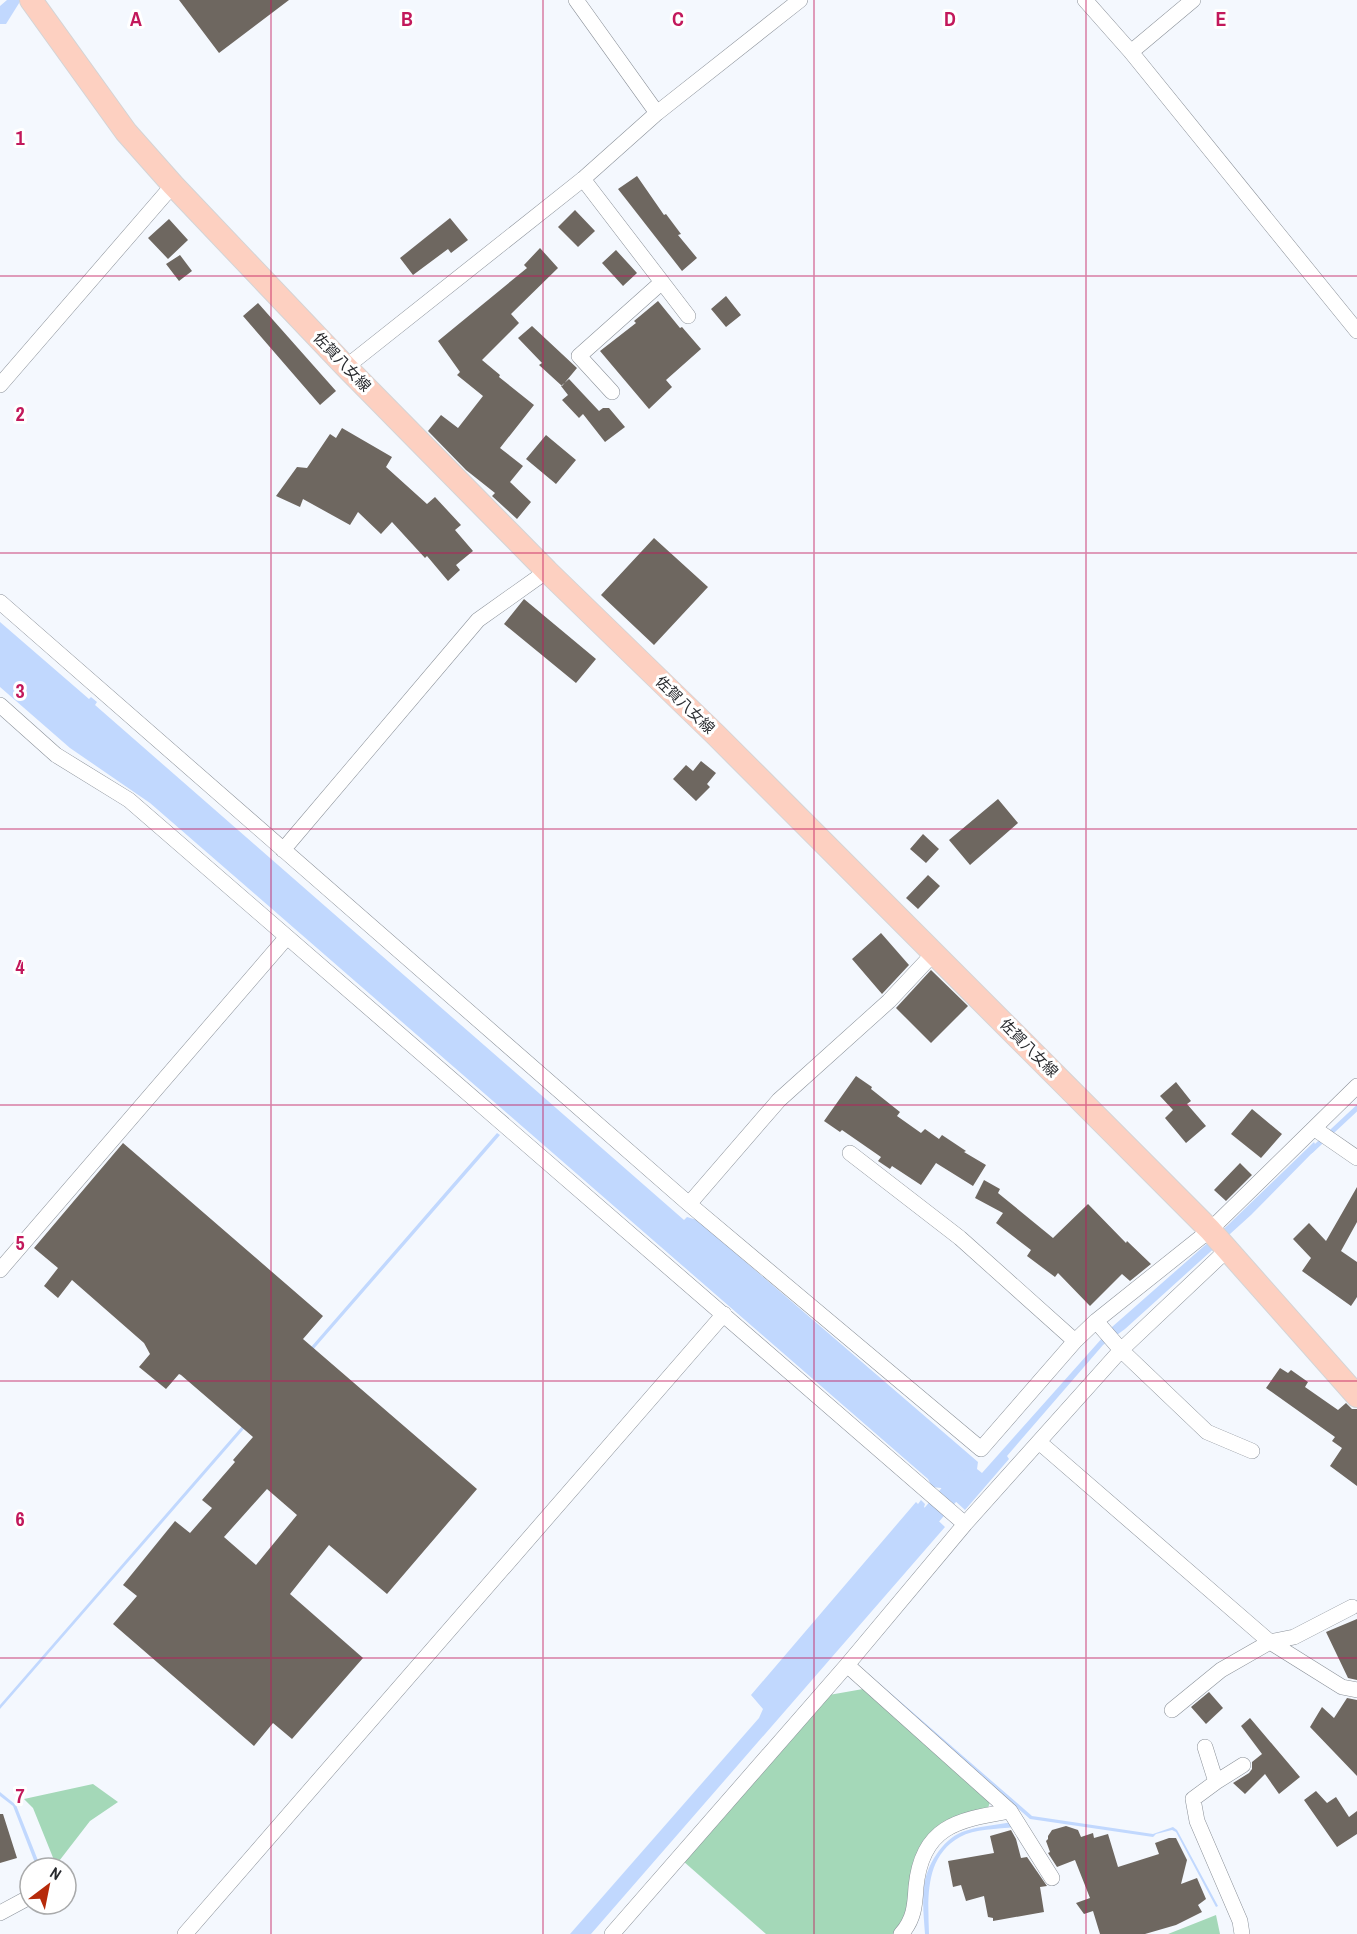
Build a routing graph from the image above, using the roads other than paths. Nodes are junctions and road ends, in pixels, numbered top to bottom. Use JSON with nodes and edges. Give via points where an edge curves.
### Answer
{"nodes":[{"id":1,"x":31,"y":0,"type":"edge"},
{"id":2,"x":576,"y":0,"type":"edge"},
{"id":3,"x":800,"y":0,"type":"edge"},
{"id":4,"x":1085,"y":0,"type":"edge"},
{"id":5,"x":1193,"y":0,"type":"edge"},
{"id":6,"x":1131,"y":52,"type":"junction"},
{"id":7,"x":657,"y":113,"type":"junction"},
{"id":8,"x":583,"y":179,"type":"junction"},
{"id":9,"x":173,"y":185,"type":"junction"},
{"id":10,"x":662,"y":282,"type":"junction"},
{"id":11,"x":688,"y":316,"type":"dead end"},
{"id":12,"x":1357,"y":331,"type":"edge"},
{"id":13,"x":346,"y":367,"type":"junction"},
{"id":14,"x":0,"y":385,"type":"edge"},
{"id":15,"x":612,"y":392,"type":"dead end"},
{"id":16,"x":547,"y":571,"type":"junction"},
{"id":17,"x":0,"y":602,"type":"edge"},
{"id":18,"x":0,"y":705,"type":"edge"},
{"id":19,"x":283,"y":850,"type":"junction"},
{"id":20,"x":287,"y":938,"type":"junction"},
{"id":21,"x":934,"y":953,"type":"junction"},
{"id":22,"x":1357,"y":1086,"type":"edge"},
{"id":23,"x":1315,"y":1129,"type":"junction"},
{"id":24,"x":850,"y":1153,"type":"dead end"},
{"id":25,"x":1357,"y":1158,"type":"edge"},
{"id":26,"x":690,"y":1204,"type":"junction"},
{"id":27,"x":1210,"y":1230,"type":"junction"},
{"id":28,"x":1228,"y":1248,"type":"junction"},
{"id":29,"x":0,"y":1270,"type":"edge"},
{"id":30,"x":724,"y":1314,"type":"junction"},
{"id":31,"x":1096,"y":1321,"type":"junction"},
{"id":32,"x":1075,"y":1341,"type":"junction"},
{"id":33,"x":1120,"y":1350,"type":"junction"},
{"id":34,"x":1357,"y":1396,"type":"edge"},
{"id":35,"x":1039,"y":1442,"type":"junction"},
{"id":36,"x":1252,"y":1451,"type":"dead end"},
{"id":37,"x":965,"y":1524,"type":"junction"},
{"id":38,"x":1352,"y":1607,"type":"dead end"},
{"id":39,"x":1270,"y":1642,"type":"junction"},
{"id":40,"x":847,"y":1665,"type":"junction"},
{"id":41,"x":1357,"y":1690,"type":"edge"},
{"id":42,"x":1172,"y":1710,"type":"dead end"},
{"id":43,"x":1205,"y":1747,"type":"dead end"},
{"id":44,"x":1243,"y":1765,"type":"dead end"},
{"id":45,"x":1216,"y":1782,"type":"junction"},
{"id":46,"x":1010,"y":1811,"type":"junction"},
{"id":47,"x":1052,"y":1878,"type":"dead end"},
{"id":48,"x":18,"y":1903,"type":"edge"},
{"id":49,"x":0,"y":1913,"type":"edge"},
{"id":50,"x":185,"y":1934,"type":"edge"},
{"id":51,"x":612,"y":1934,"type":"edge"},
{"id":52,"x":902,"y":1934,"type":"edge"},
{"id":53,"x":1242,"y":1934,"type":"edge"}],
"edges":[{"from":1,"to":9,"type":"main road","name":"佐賀八女線","via":[[126,132]]},
{"from":2,"to":7,"type":"street"},
{"from":3,"to":7,"type":"street"},
{"from":4,"to":6,"type":"street"},
{"from":5,"to":6,"type":"street"},
{"from":6,"to":12,"type":"street"},
{"from":7,"to":8,"type":"street"},
{"from":8,"to":10,"type":"street"},
{"from":8,"to":13,"type":"street"},
{"from":9,"to":13,"type":"main road","name":"佐賀八女線"},
{"from":9,"to":14,"type":"street"},
{"from":10,"to":11,"type":"street"},
{"from":10,"to":15,"type":"street","via":[[579,356]]},
{"from":13,"to":16,"type":"main road","name":"佐賀八女線"},
{"from":16,"to":19,"type":"street","via":[[478,620]]},
{"from":16,"to":21,"type":"main road","name":"佐賀八女線"},
{"from":17,"to":19,"type":"street"},
{"from":18,"to":20,"type":"street","via":[[56,755],[129,800]]},
{"from":19,"to":26,"type":"street"},
{"from":20,"to":29,"type":"street"},
{"from":20,"to":30,"type":"street"},
{"from":21,"to":26,"type":"street","via":[[889,1001],[779,1100]]},
{"from":21,"to":27,"type":"main road","name":"佐賀八女線"},
{"from":22,"to":23,"type":"street"},
{"from":23,"to":25,"type":"street"},
{"from":23,"to":27,"type":"street"},
{"from":24,"to":32,"type":"street","via":[[960,1238]]},
{"from":26,"to":32,"type":"street","via":[[981,1449]]},
{"from":27,"to":28,"type":"main road","name":"佐賀八女線"},
{"from":27,"to":31,"type":"street"},
{"from":28,"to":33,"type":"street"},
{"from":28,"to":34,"type":"main road","name":"佐賀八女線"},
{"from":30,"to":37,"type":"street"},
{"from":30,"to":50,"type":"street"},
{"from":31,"to":32,"type":"street"},
{"from":31,"to":33,"type":"street"},
{"from":33,"to":35,"type":"street"},
{"from":33,"to":36,"type":"street","via":[[1207,1432]]},
{"from":35,"to":37,"type":"street"},
{"from":35,"to":39,"type":"street"},
{"from":37,"to":40,"type":"street"},
{"from":38,"to":39,"type":"street","via":[[1294,1637]]},
{"from":39,"to":41,"type":"street","via":[[1342,1687]]},
{"from":39,"to":42,"type":"street","via":[[1221,1670]]},
{"from":40,"to":46,"type":"street"},
{"from":40,"to":51,"type":"street"},
{"from":43,"to":45,"type":"street"},
{"from":44,"to":45,"type":"street"},
{"from":45,"to":53,"type":"street","via":[[1193,1799],[1197,1821]]},
{"from":46,"to":47,"type":"street"},
{"from":46,"to":52,"type":"street","via":[[965,1819],[929,1844],[918,1869],[910,1924]]},
{"from":48,"to":49,"type":"street"}]}
